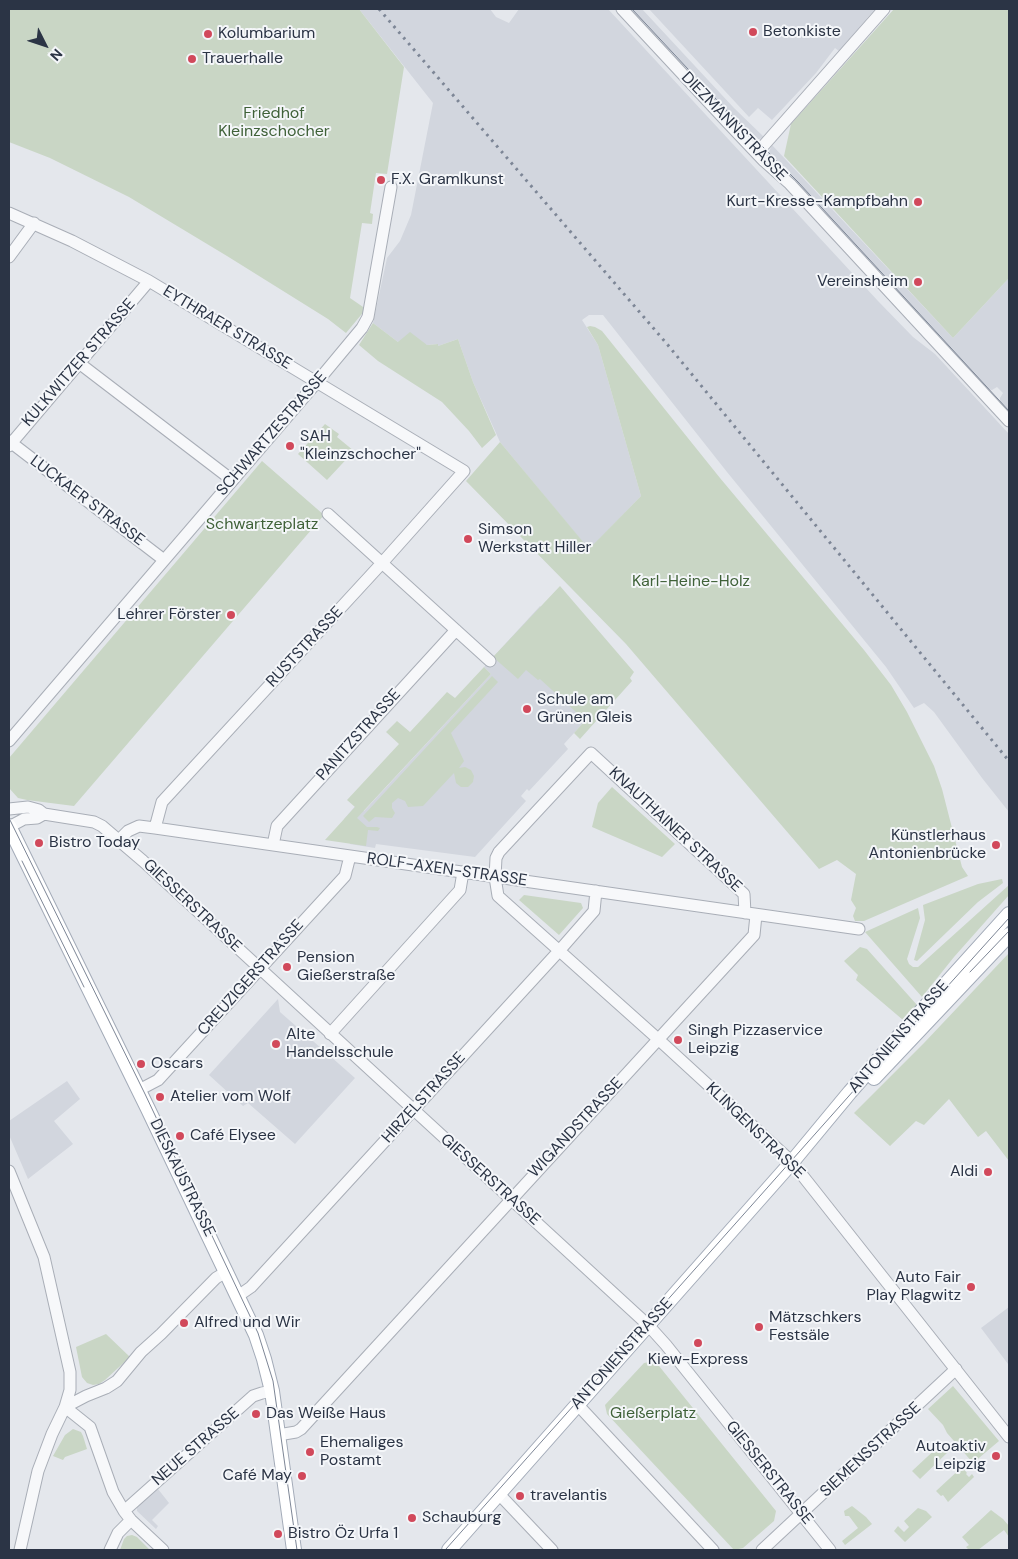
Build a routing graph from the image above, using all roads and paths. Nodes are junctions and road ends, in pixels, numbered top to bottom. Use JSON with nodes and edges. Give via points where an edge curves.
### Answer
{"nodes":[{"id":1,"x":622,"y":9,"type":"edge"},
{"id":2,"x":884,"y":9,"type":"edge"},
{"id":3,"x":757,"y":153,"type":"junction"},
{"id":4,"x":391,"y":187,"type":"dead end"},
{"id":5,"x":9,"y":213,"type":"edge"},
{"id":6,"x":34,"y":223,"type":"junction"},
{"id":7,"x":9,"y":257,"type":"edge"},
{"id":8,"x":149,"y":281,"type":"junction"},
{"id":9,"x":79,"y":363,"type":"junction"},
{"id":10,"x":317,"y":382,"type":"junction"},
{"id":11,"x":1009,"y":421,"type":"edge"},
{"id":12,"x":9,"y":443,"type":"edge"},
{"id":13,"x":464,"y":471,"type":"joint"},
{"id":14,"x":232,"y":480,"type":"junction"},
{"id":15,"x":328,"y":514,"type":"dead end"},
{"id":16,"x":164,"y":560,"type":"junction"},
{"id":17,"x":382,"y":563,"type":"junction"},
{"id":18,"x":456,"y":630,"type":"junction"},
{"id":19,"x":490,"y":661,"type":"dead end"},
{"id":20,"x":9,"y":741,"type":"edge"},
{"id":21,"x":9,"y":809,"type":"edge"},
{"id":22,"x":44,"y":814,"type":"junction"},
{"id":23,"x":9,"y":826,"type":"edge"},
{"id":24,"x":154,"y":828,"type":"junction"},
{"id":25,"x":119,"y":840,"type":"junction"},
{"id":26,"x":273,"y":845,"type":"junction"},
{"id":27,"x":350,"y":856,"type":"junction"},
{"id":28,"x":463,"y":872,"type":"junction"},
{"id":29,"x":495,"y":877,"type":"junction"},
{"id":30,"x":596,"y":891,"type":"junction"},
{"id":31,"x":751,"y":914,"type":"junction"},
{"id":32,"x":1009,"y":914,"type":"edge"},
{"id":33,"x":859,"y":929,"type":"dead end"},
{"id":34,"x":1009,"y":935,"type":"edge"},
{"id":35,"x":559,"y":951,"type":"junction"},
{"id":36,"x":259,"y":968,"type":"junction"},
{"id":37,"x":936,"y":1004,"type":"junction"},
{"id":38,"x":330,"y":1034,"type":"junction"},
{"id":39,"x":658,"y":1039,"type":"junction"},
{"id":40,"x":139,"y":1090,"type":"junction"},
{"id":41,"x":413,"y":1110,"type":"junction"},
{"id":42,"x":792,"y":1162,"type":"junction"},
{"id":43,"x":9,"y":1171,"type":"edge"},
{"id":44,"x":511,"y":1198,"type":"junction"},
{"id":45,"x":226,"y":1272,"type":"junction"},
{"id":46,"x":238,"y":1296,"type":"junction"},
{"id":47,"x":648,"y":1325,"type":"junction"},
{"id":48,"x":956,"y":1369,"type":"junction"},
{"id":49,"x":272,"y":1391,"type":"junction"},
{"id":50,"x":577,"y":1404,"type":"junction"},
{"id":51,"x":65,"y":1407,"type":"junction"},
{"id":52,"x":278,"y":1434,"type":"junction"},
{"id":53,"x":1009,"y":1436,"type":"edge"},
{"id":54,"x":498,"y":1493,"type":"junction"},
{"id":55,"x":802,"y":1514,"type":"junction"},
{"id":56,"x":128,"y":1515,"type":"junction"},
{"id":57,"x":448,"y":1549,"type":"edge"},
{"id":58,"x":20,"y":1550,"type":"edge"},
{"id":59,"x":110,"y":1550,"type":"edge"},
{"id":60,"x":163,"y":1550,"type":"edge"},
{"id":61,"x":294,"y":1550,"type":"edge"},
{"id":62,"x":552,"y":1550,"type":"edge"},
{"id":63,"x":713,"y":1550,"type":"edge"},
{"id":64,"x":762,"y":1550,"type":"edge"},
{"id":65,"x":830,"y":1550,"type":"edge"}],
"edges":[{"from":1,"to":3,"type":"street","name":"DIEZMANNSTRASSE"},
{"from":2,"to":3,"type":"street"},
{"from":3,"to":11,"type":"street","name":"DIEZMANNSTRASSE","via":[[790,184]]},
{"from":4,"to":10,"type":"street","name":"SCHWARTZESTRASSE","via":[[368,317]]},
{"from":5,"to":6,"type":"street","name":"EYTHRAER STRASSE"},
{"from":6,"to":7,"type":"street"},
{"from":6,"to":8,"type":"street","name":"EYTHRAER STRASSE"},
{"from":8,"to":9,"type":"street","name":"KULKWITZER STRASSE"},
{"from":8,"to":10,"type":"street","name":"EYTHRAER STRASSE"},
{"from":9,"to":12,"type":"street","name":"KULKWITZER STRASSE"},
{"from":9,"to":14,"type":"street"},
{"from":10,"to":13,"type":"street","name":"EYTHRAER STRASSE"},
{"from":10,"to":14,"type":"street","name":"SCHWARTZESTRASSE"},
{"from":12,"to":16,"type":"street","name":"LUCKAER STRASSE"},
{"from":13,"to":17,"type":"street","name":"RUSTSTRASSE"},
{"from":14,"to":16,"type":"street","name":"SCHWARTZESTRASSE"},
{"from":15,"to":17,"type":"street"},
{"from":16,"to":20,"type":"street","name":"SCHWARTZESTRASSE"},
{"from":17,"to":18,"type":"street"},
{"from":17,"to":24,"type":"street","name":"RUSTSTRASSE","via":[[162,802]]},
{"from":18,"to":19,"type":"street"},
{"from":18,"to":26,"type":"street","name":"PANITZSTRASSE","via":[[276,826]]},
{"from":21,"to":22,"type":"street","via":[[28,807]]},
{"from":22,"to":23,"type":"street"},
{"from":22,"to":25,"type":"street","via":[[94,822]]},
{"from":23,"to":40,"type":"main road","name":"DIESKAUSTRASSE"},
{"from":24,"to":25,"type":"street","name":"ROLF-AXEN-STRASSE","via":[[139,826]]},
{"from":24,"to":26,"type":"street","name":"ROLF-AXEN-STRASSE"},
{"from":25,"to":36,"type":"street","name":"GIESSERSTRASSE"},
{"from":26,"to":27,"type":"street","name":"ROLF-AXEN-STRASSE"},
{"from":27,"to":28,"type":"street","name":"ROLF-AXEN-STRASSE"},
{"from":27,"to":36,"type":"street","name":"CREUZIGERSTRASSE","via":[[345,876]]},
{"from":28,"to":29,"type":"street","name":"ROLF-AXEN-STRASSE"},
{"from":28,"to":38,"type":"street","via":[[460,890]]},
{"from":29,"to":30,"type":"street","name":"ROLF-AXEN-STRASSE"},
{"from":29,"to":31,"type":"street","name":"KNAUTHAINER STRASSE","via":[[499,852],[591,753],[744,894]]},
{"from":29,"to":35,"type":"street","name":"KLINGENSTRASSE","via":[[498,896]]},
{"from":30,"to":31,"type":"street","name":"ROLF-AXEN-STRASSE"},
{"from":30,"to":35,"type":"street","name":"HIRZELSTRASSE","via":[[594,911]]},
{"from":31,"to":33,"type":"street","name":"ROLF-AXEN-STRASSE"},
{"from":31,"to":39,"type":"street","name":"WIGANDSTRASSE","via":[[754,935]]},
{"from":32,"to":37,"type":"main road","name":"ANTONIENSTRASSE"},
{"from":34,"to":37,"type":"main road","name":"ANTONIENSTRASSE"},
{"from":35,"to":39,"type":"street","name":"KLINGENSTRASSE"},
{"from":35,"to":41,"type":"street","name":"HIRZELSTRASSE"},
{"from":36,"to":38,"type":"street","name":"GIESSERSTRASSE"},
{"from":36,"to":40,"type":"street","name":"CREUZIGERSTRASSE","via":[[158,1080]]},
{"from":37,"to":42,"type":"main road","name":"ANTONIENSTRASSE","via":[[850,1092]]},
{"from":38,"to":41,"type":"street","name":"GIESSERSTRASSE"},
{"from":39,"to":42,"type":"street","name":"KLINGENSTRASSE"},
{"from":39,"to":44,"type":"street","name":"WIGANDSTRASSE"},
{"from":40,"to":45,"type":"main road","name":"DIESKAUSTRASSE"},
{"from":41,"to":44,"type":"street","name":"GIESSERSTRASSE"},
{"from":41,"to":46,"type":"street","name":"HIRZELSTRASSE","via":[[251,1287]]},
{"from":42,"to":47,"type":"main road","name":"ANTONIENSTRASSE"},
{"from":42,"to":48,"type":"street","name":"KLINGENSTRASSE"},
{"from":43,"to":51,"type":"street","via":[[50,1278],[70,1372],[70,1390]]},
{"from":44,"to":47,"type":"street","name":"GIESSERSTRASSE"},
{"from":44,"to":52,"type":"street","name":"WIGANDSTRASSE","via":[[301,1429]]},
{"from":45,"to":46,"type":"main road","name":"DIESKAUSTRASSE"},
{"from":45,"to":51,"type":"street","via":[[141,1352],[117,1381]]},
{"from":46,"to":49,"type":"main road","name":"DIESKAUSTRASSE","via":[[261,1347]]},
{"from":47,"to":50,"type":"main road","name":"ANTONIENSTRASSE"},
{"from":47,"to":55,"type":"street","name":"GIESSERSTRASSE"},
{"from":48,"to":53,"type":"street","name":"KLINGENSTRASSE"},
{"from":48,"to":55,"type":"street","name":"SIEMENSSTRASSE"},
{"from":49,"to":52,"type":"main road","name":"DIESKAUSTRASSE"},
{"from":49,"to":56,"type":"street","name":"NEUE STRASSE","via":[[253,1396]]},
{"from":50,"to":54,"type":"main road","name":"ANTONIENSTRASSE"},
{"from":50,"to":63,"type":"street"},
{"from":51,"to":56,"type":"street","via":[[90,1427],[113,1492]]},
{"from":51,"to":58,"type":"street","via":[[38,1471]]},
{"from":52,"to":61,"type":"main road","name":"DIESKAUSTRASSE"},
{"from":54,"to":57,"type":"main road","name":"ANTONIENSTRASSE"},
{"from":54,"to":62,"type":"street"},
{"from":55,"to":64,"type":"street","name":"SIEMENSSTRASSE"},
{"from":55,"to":65,"type":"street","name":"GIESSERSTRASSE"},
{"from":56,"to":59,"type":"street","name":"NEUE STRASSE"},
{"from":56,"to":60,"type":"street"}]}
